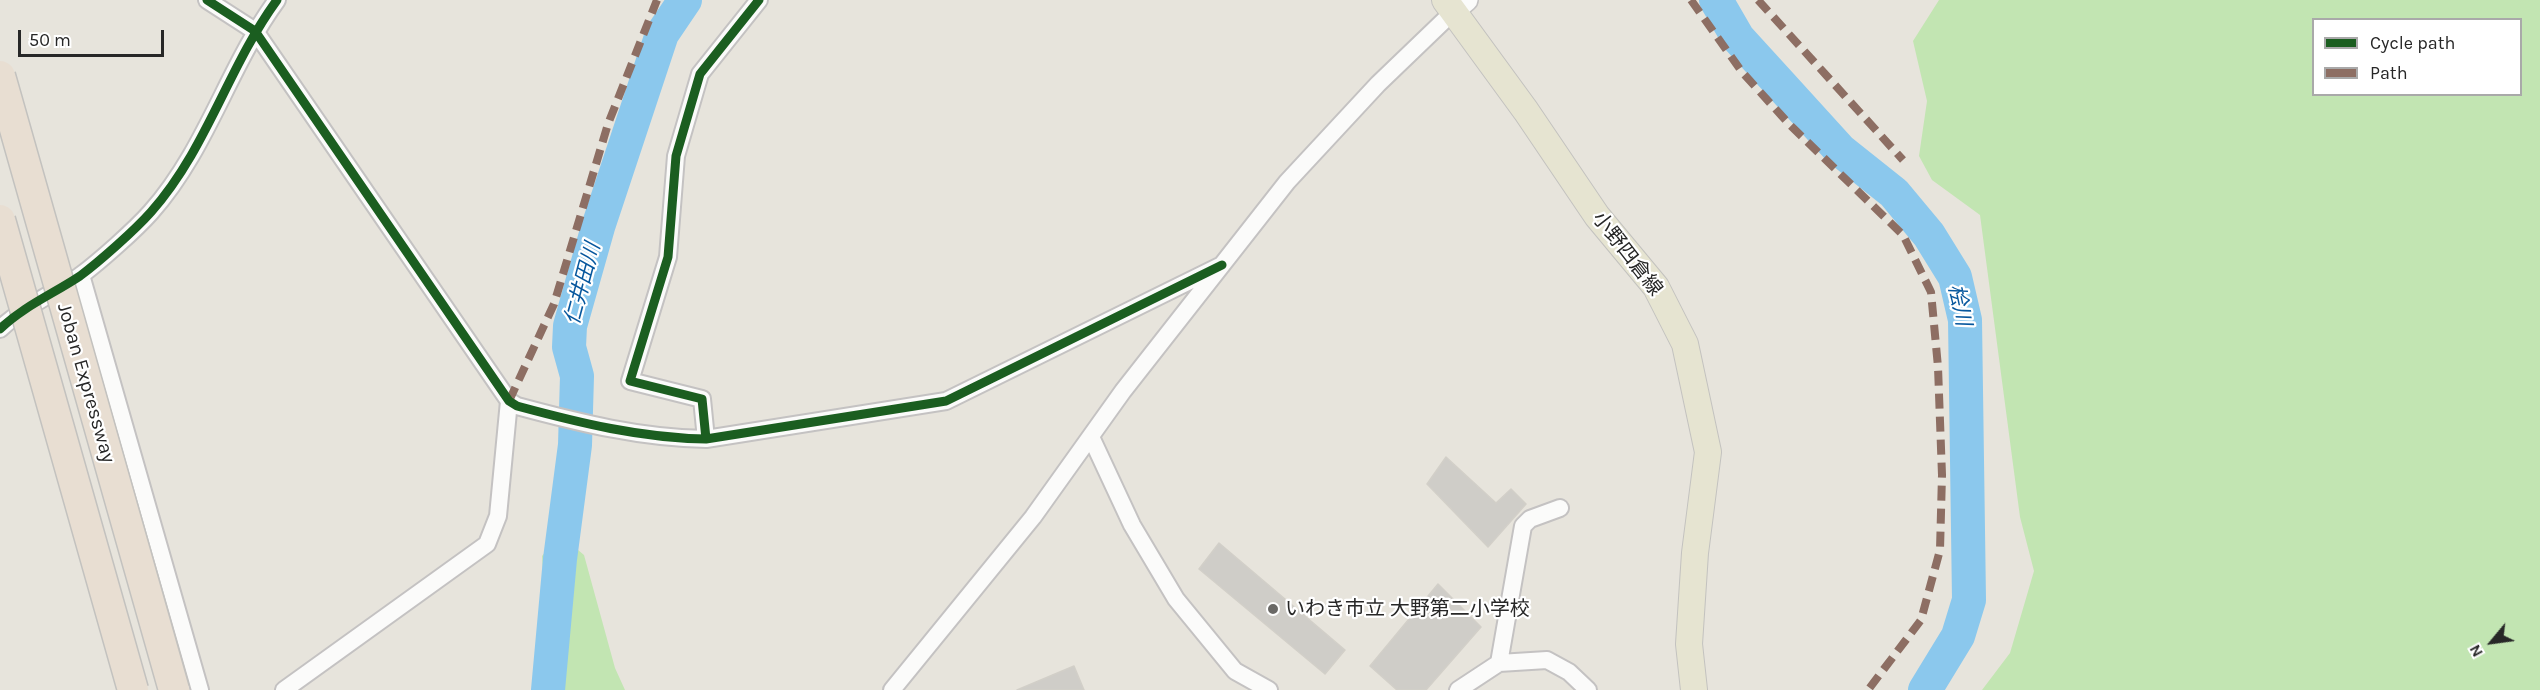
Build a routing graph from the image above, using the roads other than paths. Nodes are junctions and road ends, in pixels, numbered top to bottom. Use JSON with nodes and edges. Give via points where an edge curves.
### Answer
{"nodes":[{"id":1,"x":207,"y":0,"type":"edge"},
{"id":2,"x":278,"y":0,"type":"edge"},
{"id":3,"x":759,"y":0,"type":"edge"},
{"id":4,"x":1455,"y":4,"type":"edge"},
{"id":5,"x":255,"y":31,"type":"junction"},
{"id":6,"x":0,"y":76,"type":"edge"},
{"id":7,"x":0,"y":220,"type":"edge"},
{"id":8,"x":1222,"y":265,"type":"junction"},
{"id":9,"x":81,"y":275,"type":"junction"},
{"id":10,"x":0,"y":329,"type":"edge"},
{"id":11,"x":513,"y":403,"type":"junction"},
{"id":12,"x":1091,"y":437,"type":"junction"},
{"id":13,"x":706,"y":439,"type":"junction"},
{"id":14,"x":1560,"y":508,"type":"dead end"},
{"id":15,"x":1499,"y":663,"type":"junction"},
{"id":16,"x":133,"y":690,"type":"edge"},
{"id":17,"x":174,"y":690,"type":"edge"},
{"id":18,"x":200,"y":690,"type":"edge"},
{"id":19,"x":284,"y":690,"type":"edge"},
{"id":20,"x":892,"y":690,"type":"edge"},
{"id":21,"x":1269,"y":690,"type":"edge"},
{"id":22,"x":1458,"y":690,"type":"edge"},
{"id":23,"x":1588,"y":690,"type":"edge"},
{"id":24,"x":1694,"y":690,"type":"edge"}],
"edges":[{"from":1,"to":5,"type":"street"},
{"from":2,"to":5,"type":"street"},
{"from":3,"to":13,"type":"street","via":[[700,74],[676,156],[668,257],[630,381],[702,399]]},
{"from":4,"to":8,"type":"street","via":[[1287,182]]},
{"from":4,"to":24,"type":"main road","name":"小野四倉線","via":[[1596,216],[1656,287],[1685,344],[1707,452],[1689,644]]},
{"from":5,"to":9,"type":"street","via":[[190,161],[151,212]]},
{"from":5,"to":11,"type":"street"},
{"from":6,"to":17,"type":"highway","name":"Joban Expressway","bridge":true},
{"from":7,"to":16,"type":"highway","name":"Joban Expressway","bridge":true},
{"from":8,"to":12,"type":"street","via":[[1123,390]]},
{"from":8,"to":13,"type":"street","via":[[946,401]]},
{"from":9,"to":10,"type":"street","via":[[20,311]]},
{"from":9,"to":18,"type":"street"},
{"from":11,"to":13,"type":"street","via":[[606,429]]},
{"from":11,"to":19,"type":"street","via":[[498,516],[487,544]]},
{"from":12,"to":20,"type":"street","via":[[1033,517]]},
{"from":12,"to":21,"type":"street","via":[[1132,525],[1176,599],[1235,671]]},
{"from":14,"to":15,"type":"street","via":[[1530,519],[1523,526]]},
{"from":15,"to":22,"type":"street"},
{"from":15,"to":23,"type":"street","via":[[1546,660],[1569,672]]}]}
